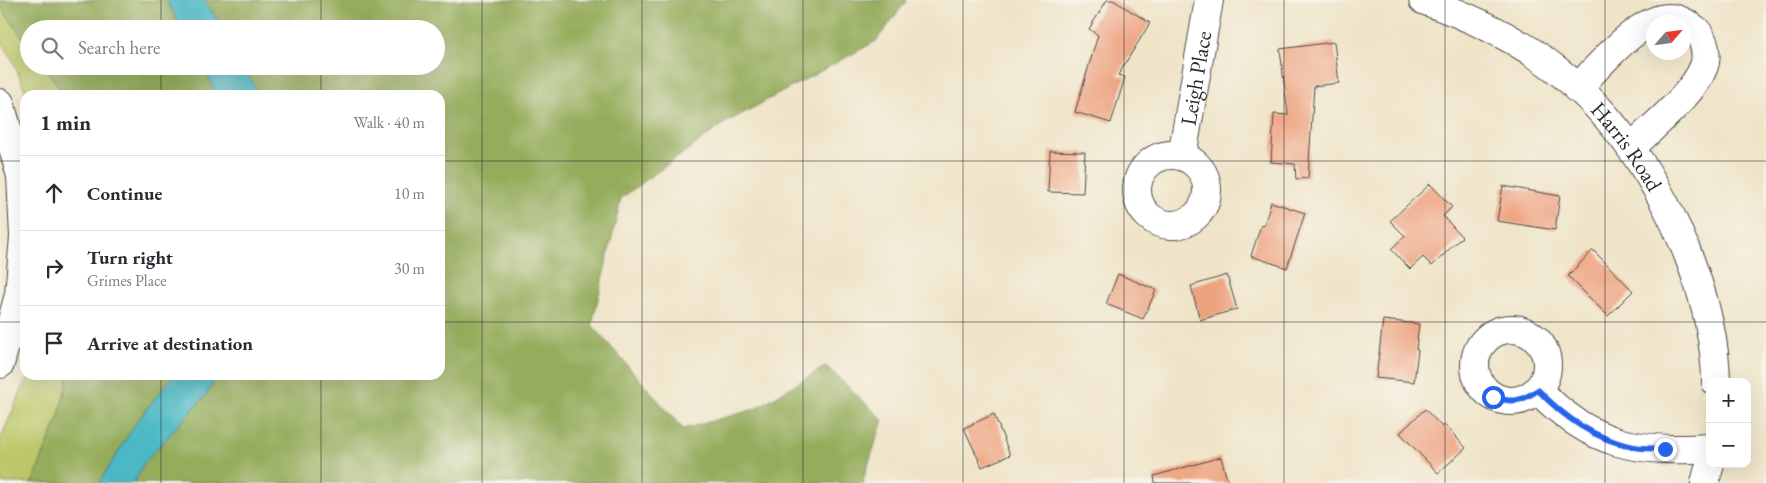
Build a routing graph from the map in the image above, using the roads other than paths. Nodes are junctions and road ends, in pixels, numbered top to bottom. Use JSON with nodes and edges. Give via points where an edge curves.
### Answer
{"nodes":[{"id":1,"x":1209,"y":0,"type":"edge"},
{"id":2,"x":1423,"y":0,"type":"edge"},
{"id":3,"x":1577,"y":88,"type":"junction"},
{"id":4,"x":0,"y":103,"type":"edge"},
{"id":5,"x":1631,"y":148,"type":"junction"},
{"id":6,"x":1182,"y":156,"type":"dead end"},
{"id":7,"x":20,"y":173,"type":"edge"},
{"id":8,"x":20,"y":283,"type":"edge"},
{"id":9,"x":0,"y":364,"type":"edge"},
{"id":10,"x":1716,"y":378,"type":"edge"},
{"id":11,"x":1538,"y":390,"type":"dead end"},
{"id":12,"x":1706,"y":448,"type":"edge"},
{"id":13,"x":1709,"y":468,"type":"edge"},
{"id":14,"x":1705,"y":483,"type":"edge"}],
"edges":[{"from":1,"to":6,"type":"street","name":"Leigh Place"},
{"from":2,"to":3,"type":"street","name":"Harris Road","via":[[1464,14],[1513,40]]},
{"from":3,"to":5,"type":"street","name":"Harris Road"},
{"from":3,"to":5,"type":"street","via":[[1645,24],[1670,17],[1686,22],[1698,33],[1705,48],[1705,64],[1696,81]]},
{"from":4,"to":7,"type":"street"},
{"from":5,"to":10,"type":"street","name":"Harris Road","via":[[1672,219],[1691,263],[1708,318]]},
{"from":8,"to":9,"type":"street"},
{"from":11,"to":12,"type":"street","via":[[1573,422],[1602,438],[1634,447]]},
{"from":13,"to":14,"type":"street"}]}
